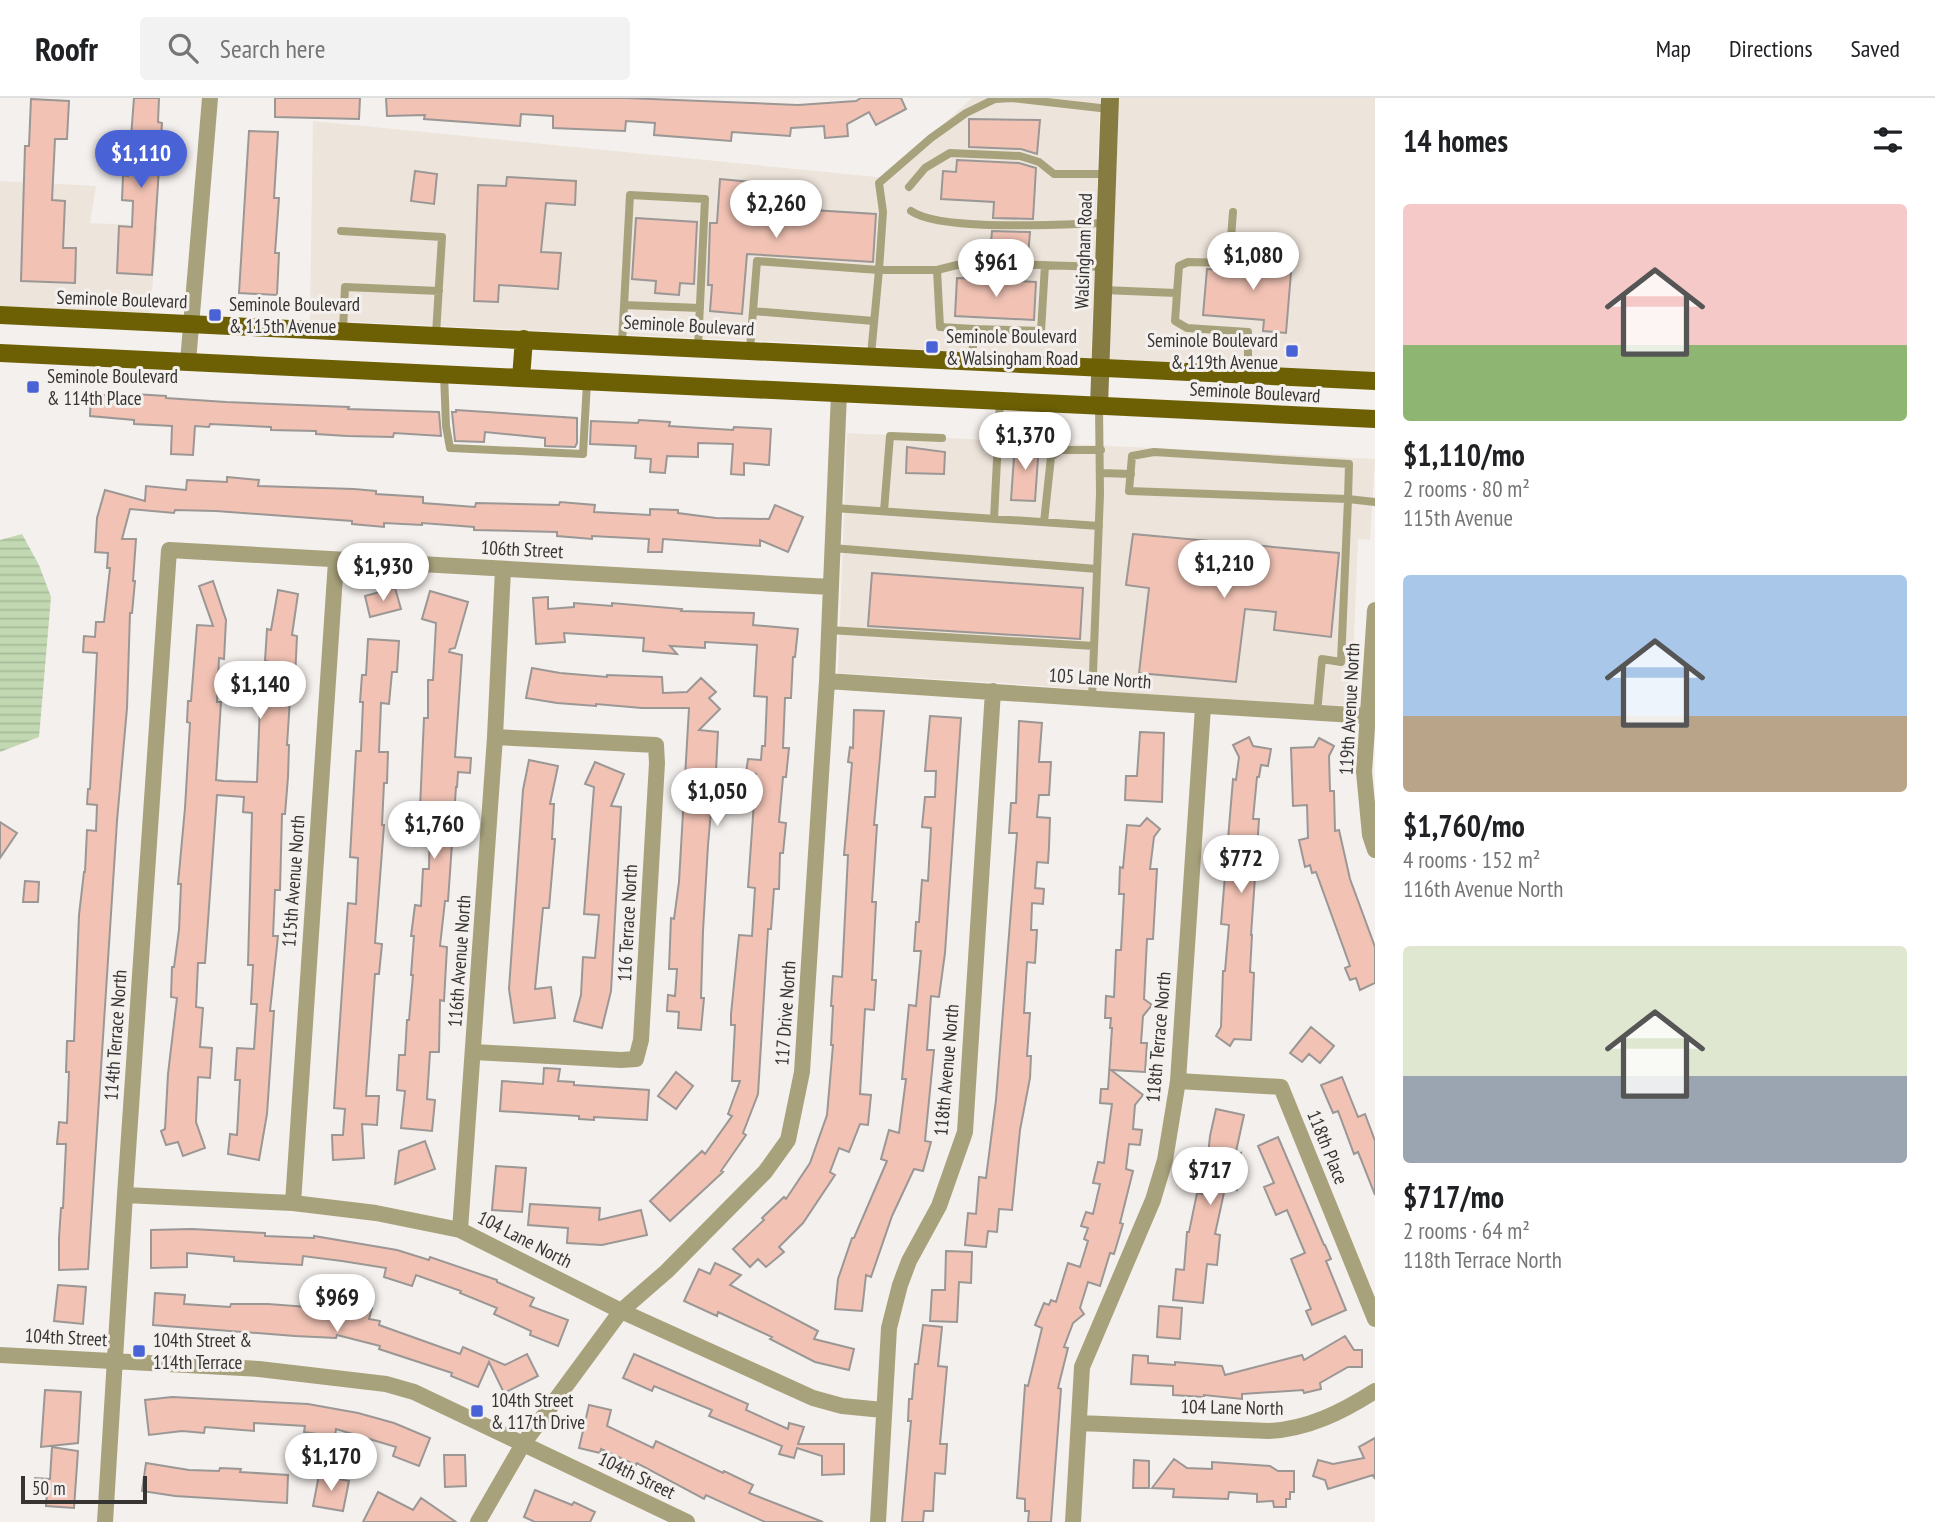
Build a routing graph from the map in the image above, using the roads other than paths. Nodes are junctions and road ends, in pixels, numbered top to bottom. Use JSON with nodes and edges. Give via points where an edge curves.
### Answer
{"nodes":[{"id":1,"x":210,"y":98,"type":"edge"},
{"id":2,"x":1109,"y":104,"type":"edge"},
{"id":3,"x":1107,"y":174,"type":"junction"},
{"id":4,"x":909,"y":187,"type":"dead end"},
{"id":5,"x":911,"y":211,"type":"dead end"},
{"id":6,"x":1233,"y":212,"type":"dead end"},
{"id":7,"x":1105,"y":223,"type":"junction"},
{"id":8,"x":341,"y":231,"type":"dead end"},
{"id":9,"x":1045,"y":265,"type":"junction"},
{"id":10,"x":1103,"y":267,"type":"junction"},
{"id":11,"x":879,"y":270,"type":"junction"},
{"id":12,"x":936,"y":270,"type":"junction"},
{"id":13,"x":1103,"y":290,"type":"junction"},
{"id":14,"x":439,"y":291,"type":"junction"},
{"id":15,"x":1176,"y":293,"type":"junction"},
{"id":16,"x":624,"y":305,"type":"junction"},
{"id":17,"x":700,"y":308,"type":"junction"},
{"id":18,"x":753,"y":311,"type":"junction"},
{"id":19,"x":0,"y":315,"type":"edge"},
{"id":20,"x":874,"y":321,"type":"junction"},
{"id":21,"x":191,"y":323,"type":"junction"},
{"id":22,"x":975,"y":329,"type":"junction"},
{"id":23,"x":343,"y":330,"type":"junction"},
{"id":24,"x":436,"y":334,"type":"junction"},
{"id":25,"x":524,"y":338,"type":"junction"},
{"id":26,"x":622,"y":343,"type":"junction"},
{"id":27,"x":698,"y":347,"type":"junction"},
{"id":28,"x":750,"y":349,"type":"junction"},
{"id":29,"x":0,"y":353,"type":"edge"},
{"id":30,"x":871,"y":355,"type":"junction"},
{"id":31,"x":188,"y":362,"type":"junction"},
{"id":32,"x":971,"y":362,"type":"junction"},
{"id":33,"x":1100,"y":369,"type":"junction"},
{"id":34,"x":444,"y":374,"type":"junction"},
{"id":35,"x":1248,"y":376,"type":"junction"},
{"id":36,"x":521,"y":378,"type":"junction"},
{"id":37,"x":587,"y":381,"type":"junction"},
{"id":38,"x":1375,"y":381,"type":"edge"},
{"id":39,"x":839,"y":393,"type":"junction"},
{"id":40,"x":1000,"y":401,"type":"junction"},
{"id":41,"x":1099,"y":406,"type":"junction"},
{"id":42,"x":1375,"y":419,"type":"edge"},
{"id":43,"x":942,"y":438,"type":"dead end"},
{"id":44,"x":1101,"y":450,"type":"junction"},
{"id":45,"x":1101,"y":473,"type":"junction"},
{"id":46,"x":1130,"y":474,"type":"junction"},
{"id":47,"x":1348,"y":499,"type":"junction"},
{"id":48,"x":1375,"y":502,"type":"edge"},
{"id":49,"x":834,"y":508,"type":"junction"},
{"id":50,"x":884,"y":511,"type":"junction"},
{"id":51,"x":994,"y":519,"type":"junction"},
{"id":52,"x":1044,"y":522,"type":"junction"},
{"id":53,"x":1099,"y":526,"type":"junction"},
{"id":54,"x":832,"y":548,"type":"junction"},
{"id":55,"x":169,"y":550,"type":"joint"},
{"id":56,"x":336,"y":561,"type":"junction"},
{"id":57,"x":503,"y":569,"type":"junction"},
{"id":58,"x":1097,"y":569,"type":"junction"},
{"id":59,"x":831,"y":587,"type":"junction"},
{"id":60,"x":1375,"y":610,"type":"edge"},
{"id":61,"x":829,"y":630,"type":"junction"},
{"id":62,"x":1094,"y":646,"type":"junction"},
{"id":63,"x":827,"y":681,"type":"junction"},
{"id":64,"x":993,"y":691,"type":"junction"},
{"id":65,"x":1092,"y":699,"type":"junction"},
{"id":66,"x":1203,"y":707,"type":"junction"},
{"id":67,"x":1317,"y":713,"type":"junction"},
{"id":68,"x":1369,"y":716,"type":"junction"},
{"id":69,"x":495,"y":737,"type":"junction"},
{"id":70,"x":1370,"y":772,"type":"edge"},
{"id":71,"x":1375,"y":850,"type":"edge"},
{"id":72,"x":474,"y":1052,"type":"junction"},
{"id":73,"x":1178,"y":1081,"type":"junction"},
{"id":74,"x":125,"y":1195,"type":"junction"},
{"id":75,"x":293,"y":1203,"type":"junction"},
{"id":76,"x":460,"y":1230,"type":"junction"},
{"id":77,"x":621,"y":1311,"type":"junction"},
{"id":78,"x":1375,"y":1319,"type":"edge"},
{"id":79,"x":0,"y":1355,"type":"edge"},
{"id":80,"x":117,"y":1360,"type":"junction"},
{"id":81,"x":1375,"y":1391,"type":"edge"},
{"id":82,"x":883,"y":1410,"type":"junction"},
{"id":83,"x":1079,"y":1423,"type":"junction"},
{"id":84,"x":523,"y":1444,"type":"junction"},
{"id":85,"x":105,"y":1522,"type":"edge"},
{"id":86,"x":478,"y":1522,"type":"edge"},
{"id":87,"x":687,"y":1522,"type":"edge"},
{"id":88,"x":878,"y":1522,"type":"edge"},
{"id":89,"x":1073,"y":1522,"type":"edge"}],
"edges":[{"from":1,"to":21,"type":"street"},
{"from":2,"to":3,"type":"street","name":"Walsingham Road"},
{"from":2,"to":11,"type":"lane","via":[[995,99],[931,138],[879,183],[883,212]]},
{"from":3,"to":4,"type":"lane","via":[[1054,174],[1039,162],[1020,156],[950,153],[925,169]]},
{"from":3,"to":7,"type":"street","name":"Walsingham Road"},
{"from":5,"to":7,"type":"lane","via":[[931,220],[984,224]]},
{"from":6,"to":15,"type":"lane","via":[[1229,263],[1188,262],[1179,267]]},
{"from":7,"to":10,"type":"street","name":"Walsingham Road"},
{"from":8,"to":14,"type":"lane","via":[[442,237]]},
{"from":9,"to":10,"type":"lane"},
{"from":9,"to":12,"type":"lane","via":[[957,265]]},
{"from":9,"to":22,"type":"lane","via":[[1041,331]]},
{"from":10,"to":13,"type":"street","name":"Walsingham Road"},
{"from":11,"to":12,"type":"lane"},
{"from":11,"to":18,"type":"lane","via":[[757,261]]},
{"from":11,"to":20,"type":"lane"},
{"from":12,"to":22,"type":"lane","via":[[940,327]]},
{"from":13,"to":15,"type":"lane"},
{"from":13,"to":33,"type":"street","name":"Walsingham Road"},
{"from":14,"to":23,"type":"lane","via":[[345,287]]},
{"from":14,"to":24,"type":"lane"},
{"from":15,"to":35,"type":"lane","via":[[1175,321],[1187,328],[1248,332]]},
{"from":16,"to":17,"type":"lane"},
{"from":16,"to":17,"type":"lane","via":[[630,195],[705,199]]},
{"from":16,"to":26,"type":"lane"},
{"from":17,"to":27,"type":"lane"},
{"from":18,"to":20,"type":"lane"},
{"from":18,"to":28,"type":"lane"},
{"from":19,"to":21,"type":"main road","name":"Seminole Boulevard"},
{"from":20,"to":30,"type":"lane"},
{"from":21,"to":23,"type":"main road","name":"Seminole Boulevard"},
{"from":21,"to":31,"type":"street"},
{"from":22,"to":32,"type":"lane"},
{"from":23,"to":24,"type":"main road","name":"Seminole Boulevard"},
{"from":24,"to":25,"type":"main road","name":"Seminole Boulevard"},
{"from":25,"to":26,"type":"main road","name":"Seminole Boulevard"},
{"from":25,"to":36,"type":"main road"},
{"from":26,"to":27,"type":"main road","name":"Seminole Boulevard"},
{"from":27,"to":28,"type":"main road","name":"Seminole Boulevard"},
{"from":28,"to":30,"type":"main road","name":"Seminole Boulevard"},
{"from":29,"to":31,"type":"main road","name":"Seminole Boulevard"},
{"from":30,"to":32,"type":"main road","name":"Seminole Boulevard"},
{"from":31,"to":34,"type":"main road","name":"Seminole Boulevard"},
{"from":32,"to":33,"type":"main road","name":"Seminole Boulevard"},
{"from":33,"to":35,"type":"main road","name":"Seminole Boulevard"},
{"from":33,"to":41,"type":"street","name":"Walsingham Road"},
{"from":34,"to":36,"type":"main road","name":"Seminole Boulevard"},
{"from":34,"to":37,"type":"lane","via":[[450,448],[583,454]]},
{"from":35,"to":38,"type":"main road","name":"Seminole Boulevard"},
{"from":36,"to":37,"type":"main road","name":"Seminole Boulevard"},
{"from":37,"to":39,"type":"main road","name":"Seminole Boulevard"},
{"from":39,"to":40,"type":"main road","name":"Seminole Boulevard"},
{"from":39,"to":49,"type":"street","name":"117 Drive North"},
{"from":40,"to":41,"type":"main road","name":"Seminole Boulevard"},
{"from":40,"to":51,"type":"lane"},
{"from":41,"to":42,"type":"main road","name":"Seminole Boulevard"},
{"from":41,"to":44,"type":"lane"},
{"from":43,"to":50,"type":"lane","via":[[890,436]]},
{"from":44,"to":45,"type":"lane"},
{"from":44,"to":52,"type":"lane","via":[[1061,450],[1051,457]]},
{"from":45,"to":46,"type":"lane"},
{"from":45,"to":53,"type":"lane"},
{"from":46,"to":47,"type":"lane","via":[[1129,491]]},
{"from":46,"to":47,"type":"lane","via":[[1132,456],[1154,452],[1349,464]]},
{"from":47,"to":48,"type":"lane"},
{"from":47,"to":67,"type":"lane","via":[[1341,662],[1322,659]]},
{"from":49,"to":50,"type":"lane"},
{"from":49,"to":54,"type":"street","name":"117 Drive North"},
{"from":50,"to":51,"type":"lane"},
{"from":51,"to":52,"type":"lane"},
{"from":52,"to":53,"type":"lane"},
{"from":53,"to":58,"type":"lane"},
{"from":54,"to":58,"type":"lane"},
{"from":54,"to":59,"type":"street","name":"117 Drive North"},
{"from":55,"to":56,"type":"street","name":"106th Street"},
{"from":55,"to":74,"type":"street","name":"114th Terrace North"},
{"from":56,"to":57,"type":"street","name":"106th Street"},
{"from":56,"to":75,"type":"street","name":"115th Avenue North"},
{"from":57,"to":59,"type":"street","name":"106th Street"},
{"from":57,"to":69,"type":"street","name":"116th Avenue North"},
{"from":58,"to":62,"type":"lane"},
{"from":59,"to":61,"type":"street","name":"117 Drive North"},
{"from":60,"to":68,"type":"street","name":"119th Avenue North"},
{"from":61,"to":62,"type":"lane"},
{"from":61,"to":63,"type":"street","name":"117 Drive North"},
{"from":62,"to":65,"type":"lane"},
{"from":63,"to":64,"type":"street","name":"105 Lane North"},
{"from":63,"to":77,"type":"street","name":"117 Drive North","via":[[802,1072],[788,1140],[765,1172]]},
{"from":64,"to":65,"type":"street","name":"105 Lane North"},
{"from":64,"to":82,"type":"street","name":"118th Avenue North","via":[[965,1132],[939,1206],[900,1284],[889,1328]]},
{"from":65,"to":66,"type":"street","name":"105 Lane North"},
{"from":66,"to":67,"type":"street","name":"105 Lane North"},
{"from":66,"to":73,"type":"street","name":"118th Terrace North"},
{"from":67,"to":68,"type":"street","name":"105 Lane North"},
{"from":68,"to":70,"type":"street","name":"119th Avenue North"},
{"from":69,"to":72,"type":"street","name":"116th Avenue North"},
{"from":69,"to":72,"type":"street","name":"116 Terrace North","via":[[656,745],[641,1041],[636,1059]]},
{"from":70,"to":71,"type":"street","name":"119th Avenue North","via":[[1370,835]]},
{"from":72,"to":76,"type":"street","name":"116th Avenue North"},
{"from":73,"to":78,"type":"street","name":"118th Place","via":[[1282,1087]]},
{"from":73,"to":83,"type":"street","name":"118th Terrace North","via":[[1165,1160],[1153,1200],[1082,1367]]},
{"from":74,"to":75,"type":"street","name":"104 Lane North"},
{"from":74,"to":80,"type":"street","name":"114th Terrace North"},
{"from":75,"to":76,"type":"street","name":"104 Lane North"},
{"from":76,"to":77,"type":"street","name":"104 Lane North"},
{"from":77,"to":82,"type":"street","name":"104 Lane North","via":[[813,1398]]},
{"from":77,"to":84,"type":"street","name":"117 Drive North"},
{"from":79,"to":80,"type":"street","name":"104th Street"},
{"from":80,"to":84,"type":"street","name":"104th Street","via":[[259,1369],[386,1384],[414,1392]]},
{"from":80,"to":85,"type":"street","name":"114th Terrace North"},
{"from":81,"to":83,"type":"street","name":"104 Lane North","via":[[1348,1409],[1294,1430]]},
{"from":82,"to":88,"type":"street","name":"118th Avenue North"},
{"from":83,"to":89,"type":"street","name":"118th Terrace North"},
{"from":84,"to":86,"type":"street","name":"117 Drive North"},
{"from":84,"to":87,"type":"street","name":"104th Street"}]}
